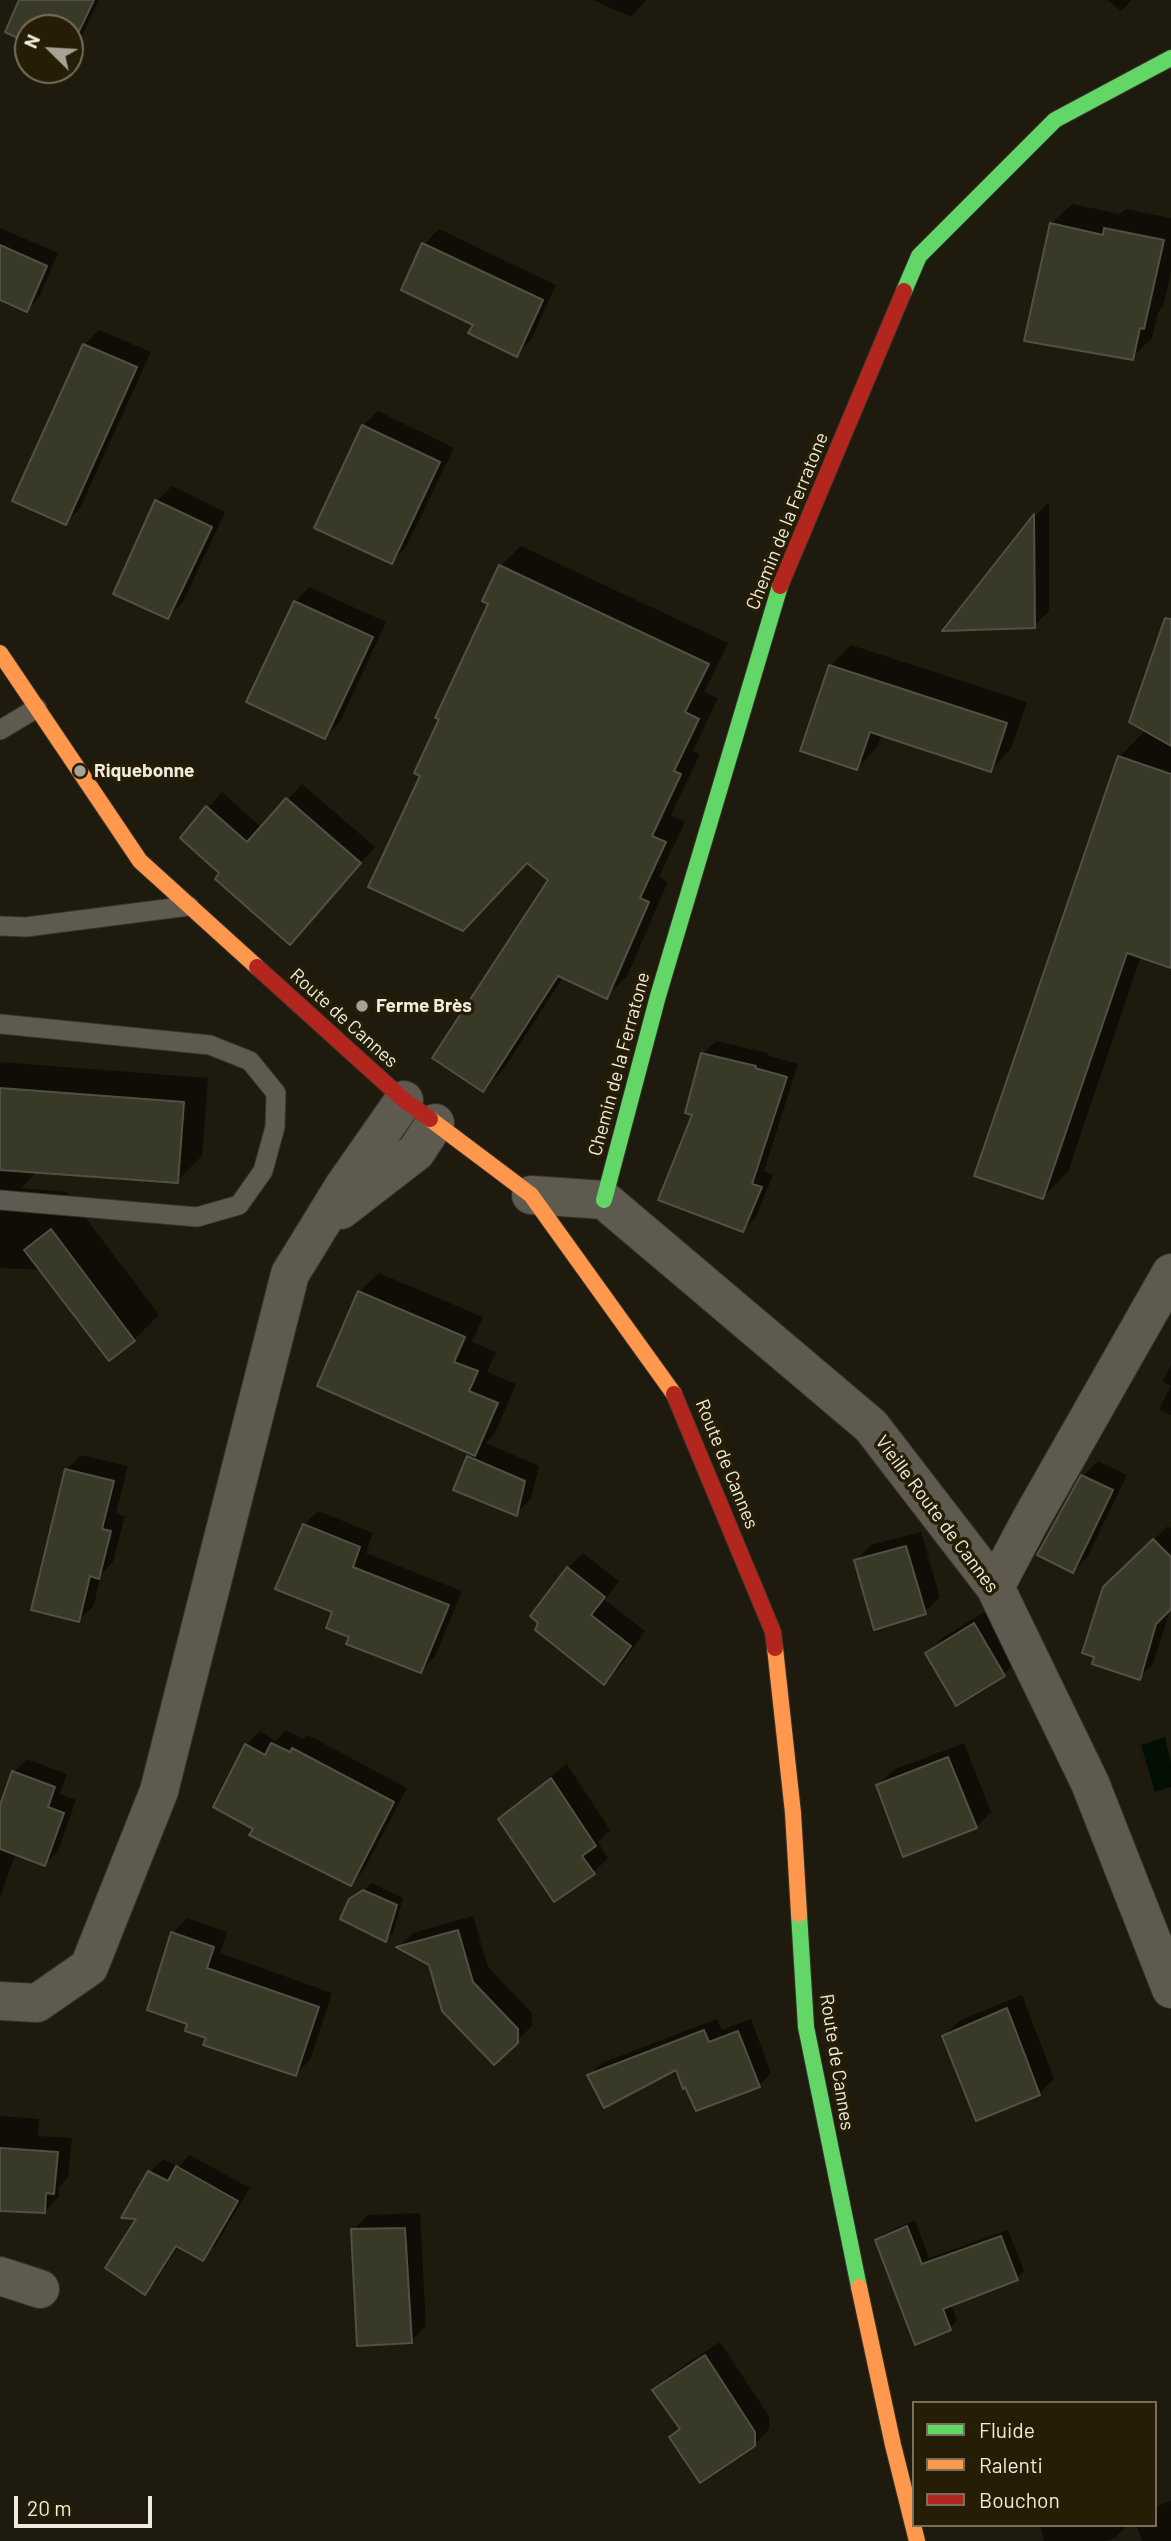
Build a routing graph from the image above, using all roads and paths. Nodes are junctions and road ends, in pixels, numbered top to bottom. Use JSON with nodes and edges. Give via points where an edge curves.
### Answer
{"nodes":[{"id":1,"x":1171,"y":58,"type":"edge"},
{"id":2,"x":0,"y":653,"type":"edge"},
{"id":3,"x":37,"y":708,"type":"junction"},
{"id":4,"x":0,"y":730,"type":"edge"},
{"id":5,"x":190,"y":906,"type":"junction"},
{"id":6,"x":0,"y":926,"type":"edge"},
{"id":7,"x":0,"y":1024,"type":"edge"},
{"id":8,"x":404,"y":1100,"type":"junction"},
{"id":9,"x":435,"y":1124,"type":"junction"},
{"id":10,"x":531,"y":1195,"type":"junction"},
{"id":11,"x":0,"y":1200,"type":"edge"},
{"id":12,"x":604,"y":1200,"type":"junction"},
{"id":13,"x":318,"y":1229,"type":"junction"},
{"id":14,"x":1171,"y":1273,"type":"edge"},
{"id":15,"x":995,"y":1587,"type":"junction"},
{"id":16,"x":1171,"y":1989,"type":"edge"},
{"id":17,"x":0,"y":2001,"type":"edge"},
{"id":18,"x":0,"y":2276,"type":"edge"},
{"id":19,"x":40,"y":2289,"type":"dead end"},
{"id":20,"x":912,"y":2521,"type":"edge"}],
"edges":[{"from":1,"to":12,"type":"main road","name":"Chemin de la Ferratone","via":[[1055,120],[919,256],[779,588],[658,996]]},
{"from":2,"to":3,"type":"main road","name":"Route de Cannes"},
{"from":3,"to":4,"type":"lane"},
{"from":3,"to":5,"type":"main road","name":"Route de Cannes","via":[[140,861]]},
{"from":5,"to":6,"type":"lane","via":[[26,928]]},
{"from":5,"to":8,"type":"main road","name":"Route de Cannes"},
{"from":7,"to":11,"type":"lane","via":[[210,1045],[250,1061],[276,1093],[275,1127],[262,1171],[239,1205],[197,1217]]},
{"from":8,"to":9,"type":"main road","name":"Route de Cannes"},
{"from":8,"to":13,"type":"street"},
{"from":9,"to":10,"type":"main road","name":"Route de Cannes"},
{"from":9,"to":13,"type":"street","via":[[416,1152]]},
{"from":10,"to":12,"type":"street"},
{"from":10,"to":20,"type":"main road","name":"Route de Cannes","via":[[677,1398],[774,1632],[793,1813],[806,2027]]},
{"from":12,"to":15,"type":"street","name":"Vieille Route de Cannes","via":[[871,1426]]},
{"from":13,"to":17,"type":"street","via":[[290,1274],[159,1791],[89,1967],[37,2003]]},
{"from":14,"to":15,"type":"street"},
{"from":15,"to":16,"type":"street","name":"Vieille Route de Cannes","via":[[1090,1783]]},
{"from":18,"to":19,"type":"street"}]}
